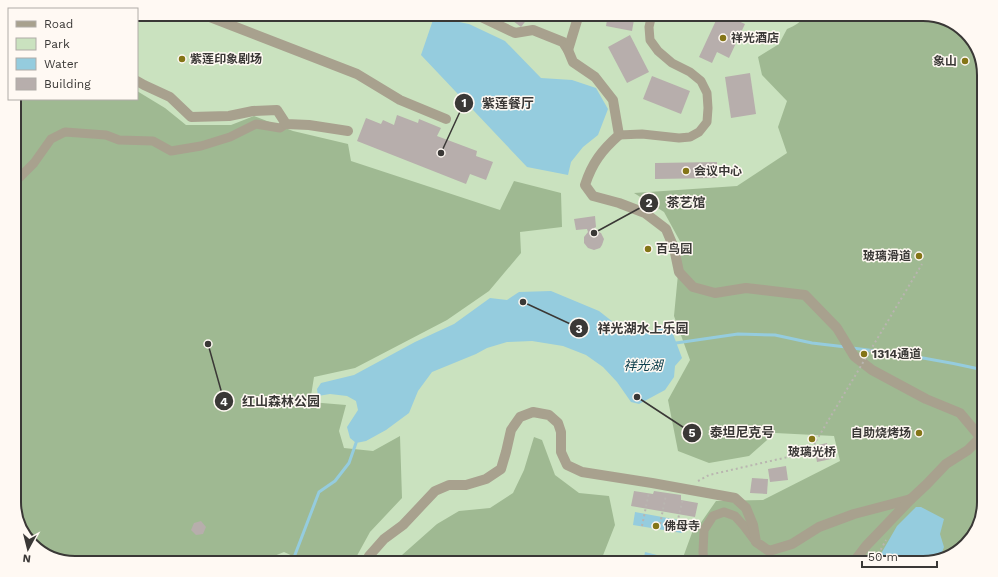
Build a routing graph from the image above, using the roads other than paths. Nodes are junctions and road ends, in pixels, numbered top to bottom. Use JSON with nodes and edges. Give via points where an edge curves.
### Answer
{"nodes":[{"id":1,"x":220,"y":21,"type":"edge"},
{"id":2,"x":490,"y":21,"type":"edge"},
{"id":3,"x":577,"y":21,"type":"edge"},
{"id":4,"x":650,"y":21,"type":"edge"},
{"id":5,"x":568,"y":50,"type":"junction"},
{"id":6,"x":138,"y":82,"type":"edge"},
{"id":7,"x":446,"y":119,"type":"dead end"},
{"id":8,"x":286,"y":124,"type":"junction"},
{"id":9,"x":348,"y":131,"type":"dead end"},
{"id":10,"x":619,"y":135,"type":"junction"},
{"id":11,"x":21,"y":176,"type":"edge"},
{"id":12,"x":977,"y":431,"type":"edge"},
{"id":13,"x":977,"y":441,"type":"edge"},
{"id":14,"x":910,"y":499,"type":"junction"},
{"id":15,"x":756,"y":542,"type":"junction"},
{"id":16,"x":369,"y":556,"type":"edge"},
{"id":17,"x":703,"y":556,"type":"edge"},
{"id":18,"x":859,"y":556,"type":"edge"}],
"edges":[{"from":1,"to":7,"type":"street","via":[[358,74],[400,100]]},
{"from":2,"to":5,"type":"street","via":[[516,33],[532,30],[563,42]]},
{"from":3,"to":5,"type":"street"},
{"from":4,"to":10,"type":"street","via":[[650,40],[658,51],[701,81],[707,93],[708,122],[690,137]]},
{"from":5,"to":10,"type":"street","via":[[573,62],[594,77],[613,100]]},
{"from":6,"to":8,"type":"street","via":[[170,97],[191,117],[229,116],[277,110]]},
{"from":8,"to":9,"type":"street"},
{"from":8,"to":11,"type":"street","via":[[280,128],[256,124],[230,137],[201,146],[171,151],[153,140],[119,140],[106,135],[65,132],[51,139]]},
{"from":10,"to":12,"type":"street","via":[[597,158],[585,185],[593,196],[645,213],[666,229],[674,248],[679,272],[693,287],[715,293],[746,288],[805,295],[837,328],[854,356],[872,370],[926,399],[960,413]]},
{"from":13,"to":14,"type":"street","via":[[946,464]]},
{"from":14,"to":15,"type":"street","via":[[854,514],[819,527],[792,544],[770,551]]},
{"from":14,"to":18,"type":"street"},
{"from":15,"to":16,"type":"street","via":[[746,508],[735,498],[582,472],[567,465],[561,452],[561,432],[558,423],[549,415],[533,412],[520,417],[511,430],[501,469],[486,479],[466,485],[449,485],[435,491]]},
{"from":15,"to":17,"type":"street","via":[[735,516],[724,512],[713,516],[704,530]]}]}
